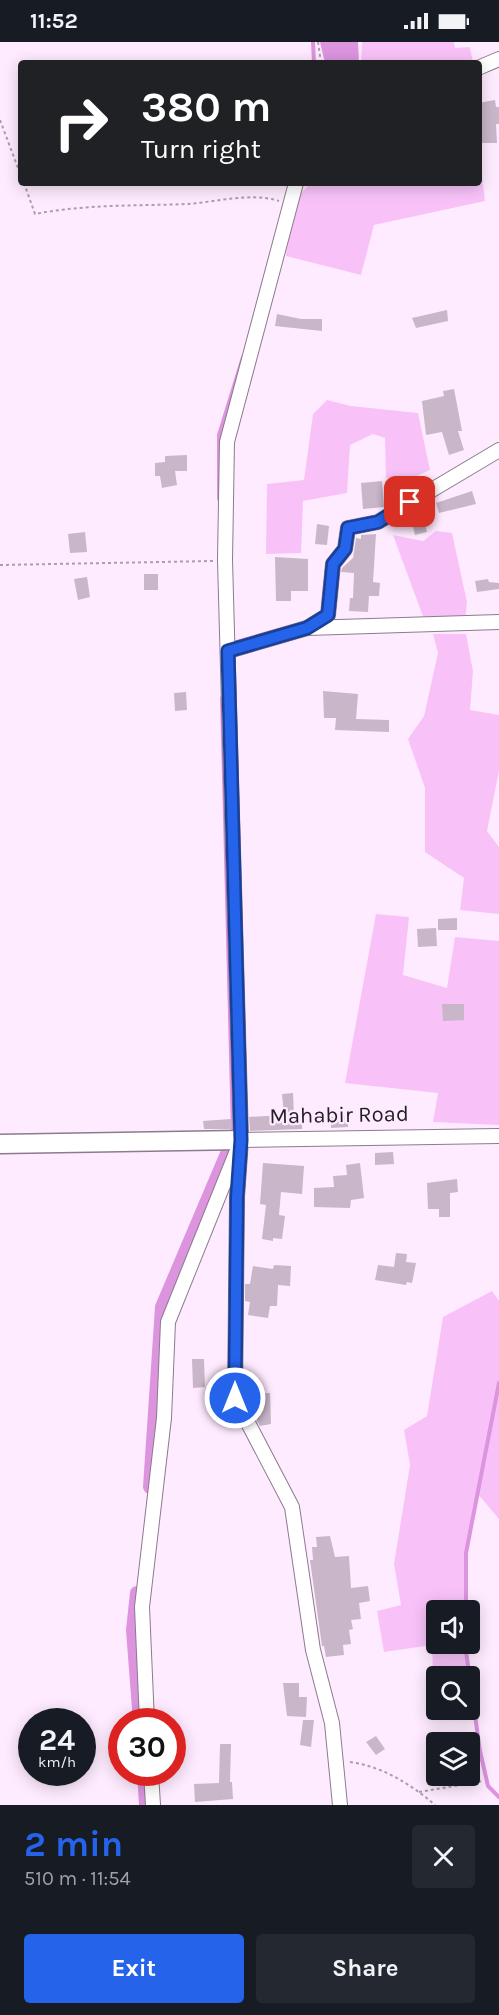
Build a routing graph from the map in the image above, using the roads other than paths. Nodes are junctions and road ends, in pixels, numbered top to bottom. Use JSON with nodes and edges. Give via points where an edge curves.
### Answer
{"nodes":[{"id":1,"x":499,"y":59,"type":"edge"},
{"id":2,"x":482,"y":66,"type":"edge"},
{"id":3,"x":295,"y":186,"type":"edge"},
{"id":4,"x":499,"y":450,"type":"edge"},
{"id":5,"x":499,"y":622,"type":"edge"},
{"id":6,"x":307,"y":628,"type":"junction"},
{"id":7,"x":228,"y":651,"type":"junction"},
{"id":8,"x":499,"y":1136,"type":"edge"},
{"id":9,"x":241,"y":1140,"type":"junction"},
{"id":10,"x":0,"y":1144,"type":"edge"},
{"id":11,"x":146,"y":1708,"type":"edge"},
{"id":12,"x":152,"y":1786,"type":"edge"},
{"id":13,"x":153,"y":1805,"type":"edge"},
{"id":14,"x":340,"y":1805,"type":"edge"}],
"edges":[{"from":1,"to":2,"type":"street"},
{"from":3,"to":7,"type":"street","via":[[227,442]]},
{"from":4,"to":6,"type":"street","via":[[378,522],[348,528],[345,549],[333,564],[328,615]]},
{"from":5,"to":6,"type":"street"},
{"from":6,"to":7,"type":"street"},
{"from":7,"to":9,"type":"street"},
{"from":8,"to":9,"type":"street","name":"Mahabir Road"},
{"from":9,"to":10,"type":"street","name":"Mahabir Road"},
{"from":9,"to":11,"type":"street","via":[[168,1322],[164,1418],[142,1606]]},
{"from":9,"to":14,"type":"street","via":[[235,1398],[292,1507],[313,1650],[332,1723]]},
{"from":12,"to":13,"type":"street"}]}
